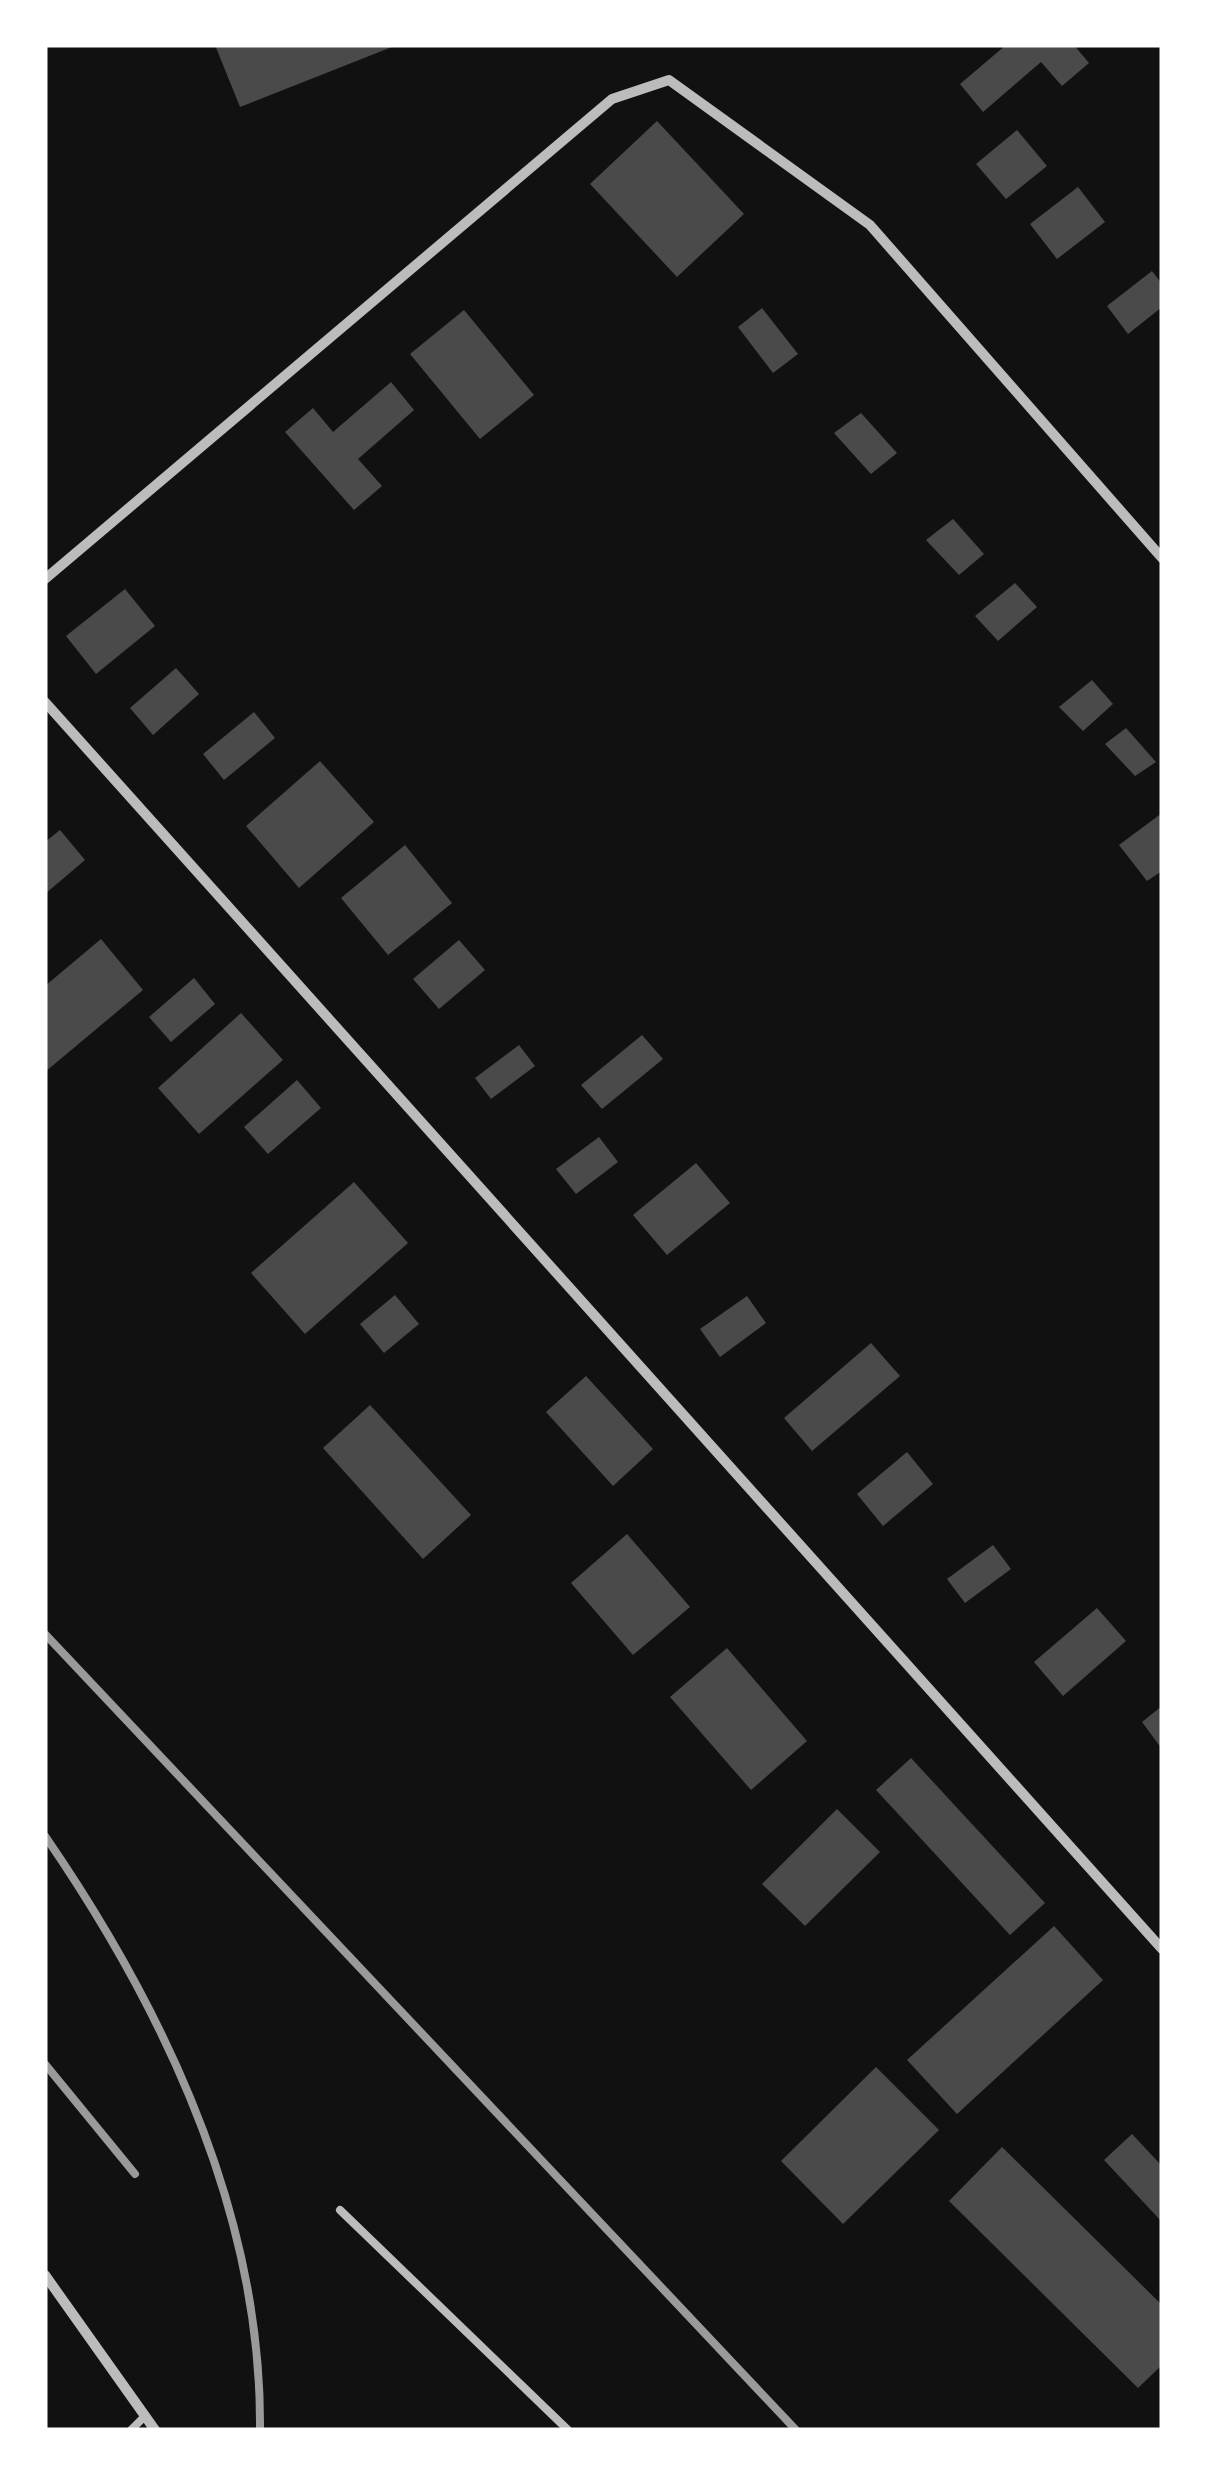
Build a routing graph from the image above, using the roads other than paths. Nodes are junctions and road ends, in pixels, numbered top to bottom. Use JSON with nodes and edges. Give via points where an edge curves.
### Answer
{"nodes":[{"id":1,"x":1162,"y":558,"type":"edge"},
{"id":2,"x":45,"y":580,"type":"edge"},
{"id":3,"x":45,"y":702,"type":"edge"},
{"id":4,"x":1162,"y":1948,"type":"edge"},
{"id":5,"x":340,"y":2210,"type":"dead end"},
{"id":6,"x":45,"y":2275,"type":"edge"},
{"id":7,"x":146,"y":2416,"type":"junction"},
{"id":8,"x":131,"y":2430,"type":"edge"},
{"id":9,"x":155,"y":2430,"type":"edge"},
{"id":10,"x":568,"y":2430,"type":"edge"}],
"edges":[{"from":1,"to":2,"type":"street","via":[[870,226],[670,80],[612,99]]},
{"from":3,"to":4,"type":"street"},
{"from":5,"to":10,"type":"lane"},
{"from":6,"to":7,"type":"street"},
{"from":7,"to":8,"type":"lane"},
{"from":7,"to":9,"type":"street"}]}
